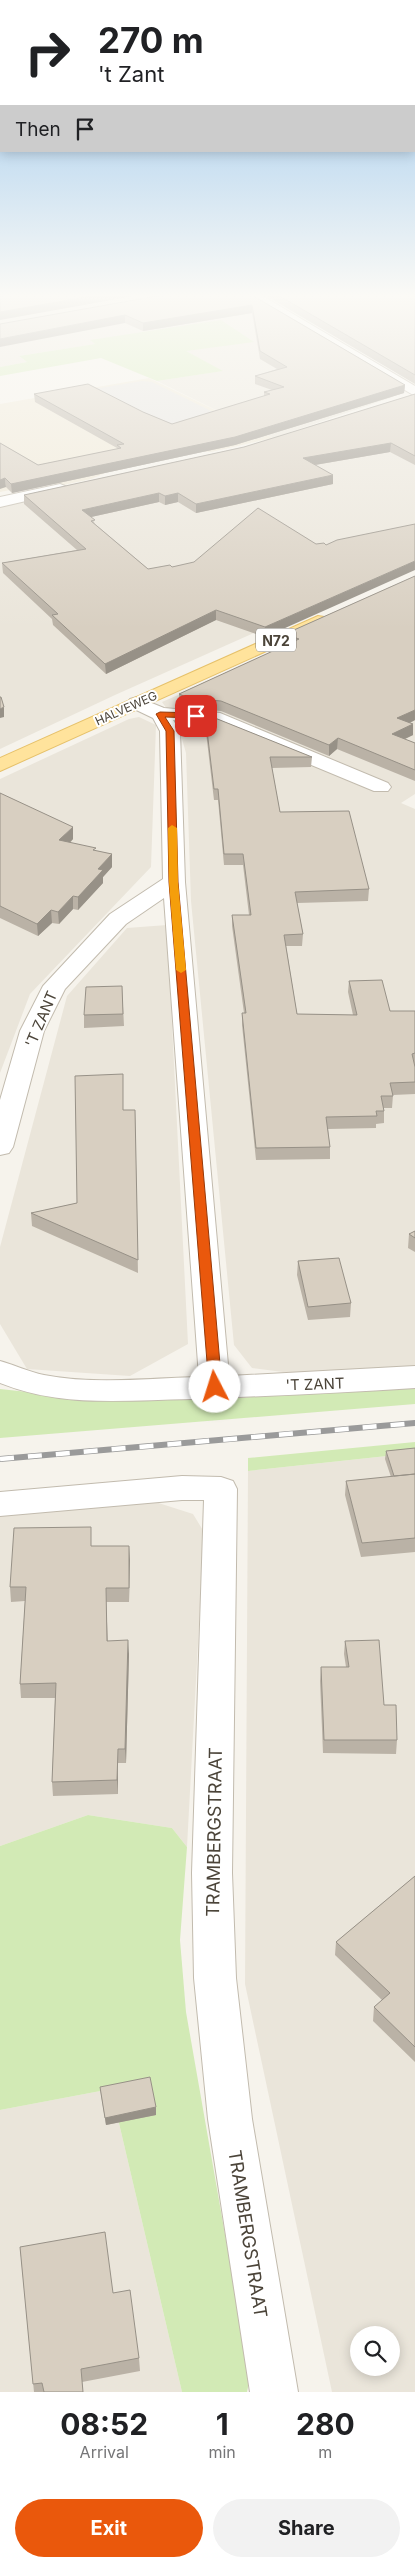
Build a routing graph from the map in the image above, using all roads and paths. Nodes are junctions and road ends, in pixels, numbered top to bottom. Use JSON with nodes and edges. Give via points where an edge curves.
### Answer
{"nodes":[{"id":1,"x":79,"y":485,"type":"edge"},
{"id":2,"x":0,"y":502,"type":"edge"},
{"id":3,"x":334,"y":614,"type":"edge"},
{"id":4,"x":137,"y":703,"type":"junction"},
{"id":5,"x":160,"y":714,"type":"junction"},
{"id":6,"x":0,"y":765,"type":"edge"},
{"id":7,"x":381,"y":787,"type":"dead end"},
{"id":8,"x":174,"y":882,"type":"junction"},
{"id":9,"x":0,"y":1147,"type":"edge"},
{"id":10,"x":0,"y":1371,"type":"edge"},
{"id":11,"x":415,"y":1377,"type":"edge"},
{"id":12,"x":215,"y":1387,"type":"junction"},
{"id":13,"x":0,"y":1504,"type":"edge"},
{"id":14,"x":274,"y":2392,"type":"edge"}],
"edges":[{"from":1,"to":2,"type":"street"},
{"from":3,"to":4,"type":"main road","name":"HALVEWEG","number":"N72"},
{"from":4,"to":5,"type":"street"},
{"from":4,"to":6,"type":"main road","name":"HALVEWEG","number":"N72"},
{"from":5,"to":7,"type":"street","via":[[213,717]]},
{"from":5,"to":8,"type":"street","via":[[170,731]]},
{"from":8,"to":9,"type":"street","name":"'T ZANT","via":[[118,919],[55,986],[32,1031]]},
{"from":8,"to":12,"type":"street"},
{"from":10,"to":12,"type":"street","name":"'T ZANT","via":[[15,1378],[74,1390]]},
{"from":11,"to":12,"type":"street","name":"'T ZANT","via":[[338,1384]]},
{"from":13,"to":14,"type":"street","name":"TRAMBERGSTRAAT","via":[[182,1488],[221,1489],[212,1874],[215,1978],[230,2119]]}]}
